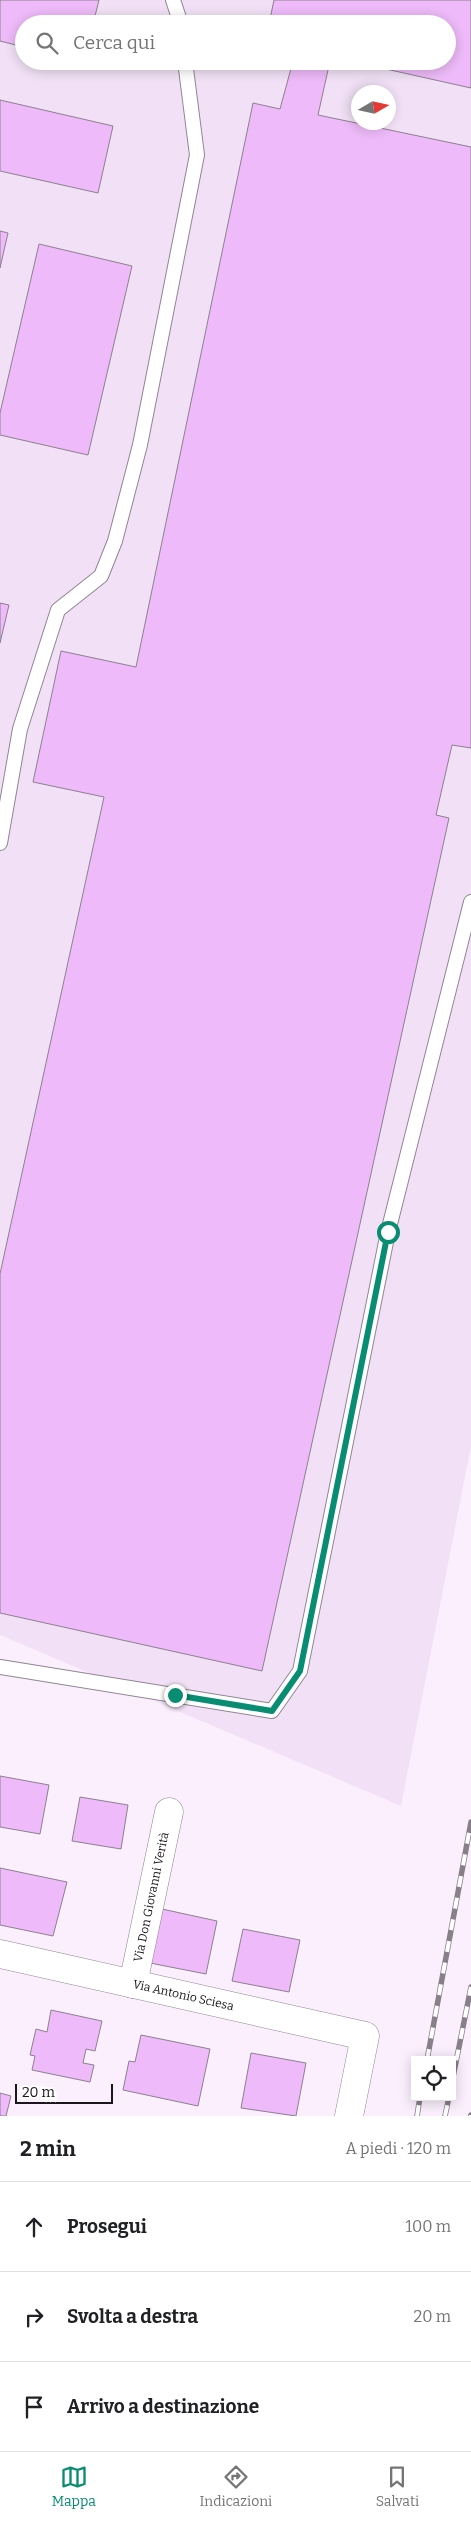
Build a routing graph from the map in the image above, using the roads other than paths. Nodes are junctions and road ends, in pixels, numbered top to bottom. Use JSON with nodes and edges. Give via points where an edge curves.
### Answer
{"nodes":[{"id":1,"x":173,"y":0,"type":"edge"},
{"id":2,"x":178,"y":15,"type":"edge"},
{"id":3,"x":186,"y":70,"type":"edge"},
{"id":4,"x":0,"y":843,"type":"edge"},
{"id":5,"x":471,"y":902,"type":"edge"},
{"id":6,"x":0,"y":1667,"type":"edge"},
{"id":7,"x":169,"y":1812,"type":"dead end"},
{"id":8,"x":0,"y":1954,"type":"edge"},
{"id":9,"x":133,"y":1984,"type":"junction"},
{"id":10,"x":349,"y":2116,"type":"edge"}],
"edges":[{"from":1,"to":2,"type":"lane"},
{"from":3,"to":4,"type":"lane","via":[[197,154],[140,445],[101,576],[58,610],[20,729]]},
{"from":5,"to":6,"type":"lane","via":[[388,1232],[300,1671],[272,1711]]},
{"from":7,"to":9,"type":"street","name":"Via Don Giovanni Verità"},
{"from":8,"to":9,"type":"street","name":"Via Antonio Sciesa"},
{"from":9,"to":10,"type":"street","name":"Via Antonio Sciesa","via":[[365,2036]]}]}
